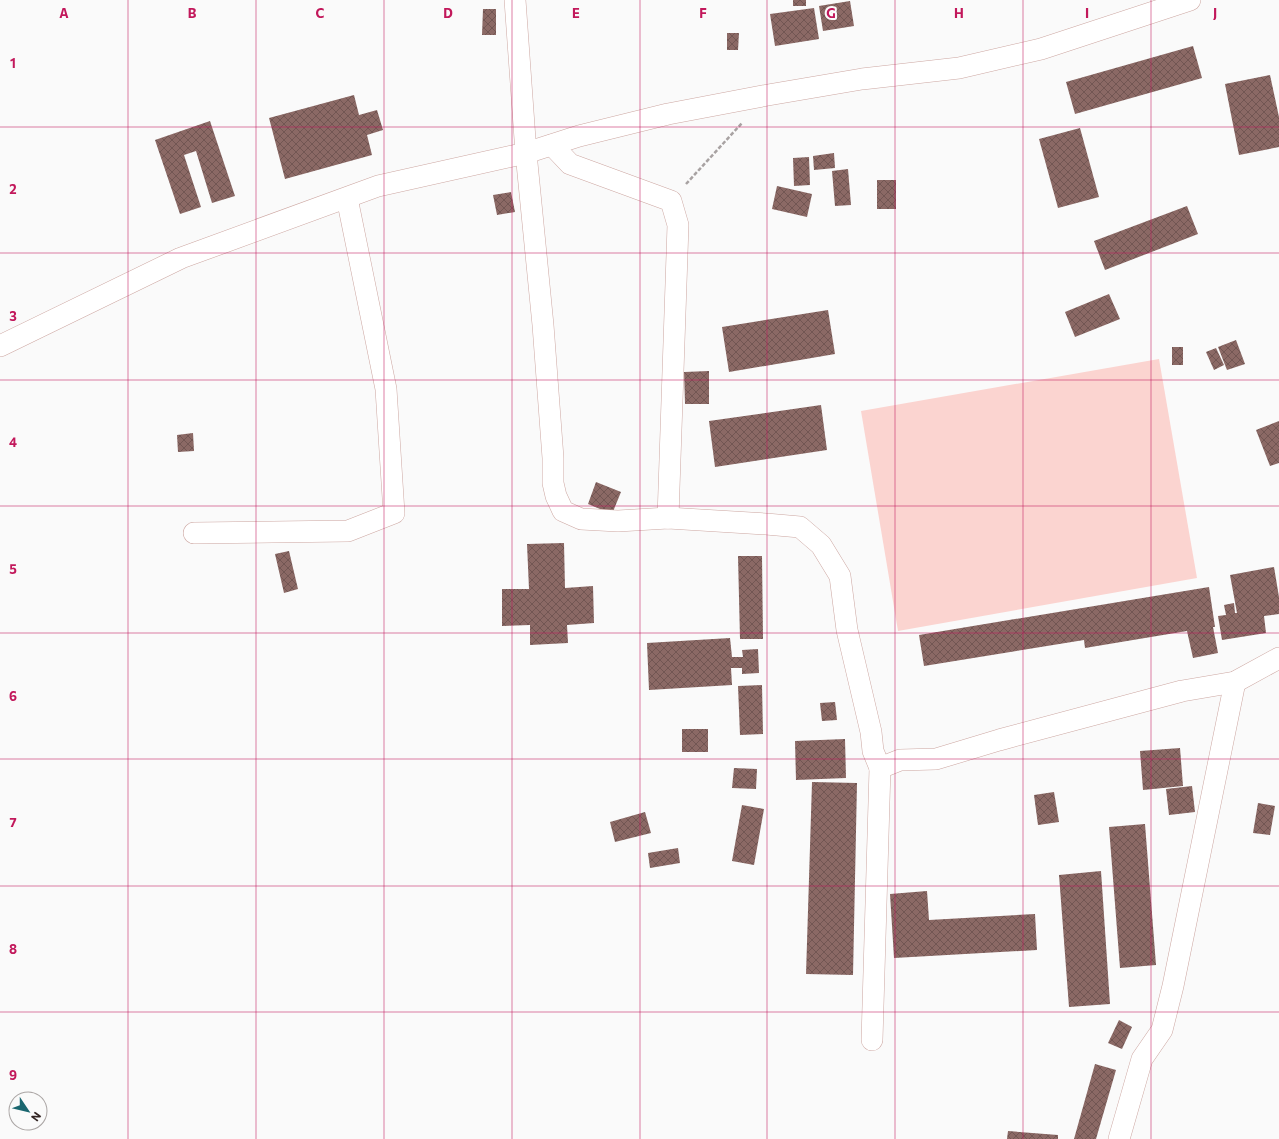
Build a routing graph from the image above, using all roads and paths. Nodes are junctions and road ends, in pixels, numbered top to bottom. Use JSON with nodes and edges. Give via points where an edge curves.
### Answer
{"nodes":[{"id":1,"x":515,"y":0,"type":"edge"},
{"id":2,"x":1190,"y":0,"type":"edge"},
{"id":3,"x":742,"y":123,"type":"dead end"},
{"id":4,"x":552,"y":145,"type":"junction"},
{"id":5,"x":526,"y":153,"type":"junction"},
{"id":6,"x":347,"y":198,"type":"junction"},
{"id":7,"x":671,"y":201,"type":"junction"},
{"id":8,"x":0,"y":346,"type":"edge"},
{"id":9,"x":668,"y":518,"type":"junction"},
{"id":10,"x":194,"y":533,"type":"dead end"},
{"id":11,"x":1279,"y":658,"type":"edge"},
{"id":12,"x":1235,"y":682,"type":"junction"},
{"id":13,"x":880,"y":768,"type":"junction"},
{"id":14,"x":872,"y":1040,"type":"dead end"},
{"id":15,"x":1119,"y":1139,"type":"edge"}],
"edges":[{"from":1,"to":5,"type":"street"},
{"from":2,"to":4,"type":"street","via":[[1041,49],[959,68],[862,79],[768,94],[668,114]]},
{"from":3,"to":7,"type":"path"},
{"from":4,"to":5,"type":"street"},
{"from":4,"to":7,"type":"street","via":[[570,164]]},
{"from":5,"to":6,"type":"street","via":[[378,186]]},
{"from":5,"to":9,"type":"street","via":[[556,496],[563,511],[581,519],[618,521]]},
{"from":6,"to":8,"type":"street","via":[[181,258]]},
{"from":6,"to":10,"type":"street","via":[[386,388],[394,513],[348,531]]},
{"from":7,"to":9,"type":"street","via":[[678,225]]},
{"from":9,"to":13,"type":"street","via":[[800,528],[821,545],[840,576],[847,630],[873,750]]},
{"from":11,"to":12,"type":"street"},
{"from":12,"to":13,"type":"street","via":[[1182,691],[936,759],[900,760]]},
{"from":12,"to":15,"type":"street","via":[[1162,1030],[1142,1059]]},
{"from":13,"to":14,"type":"street"}]}
